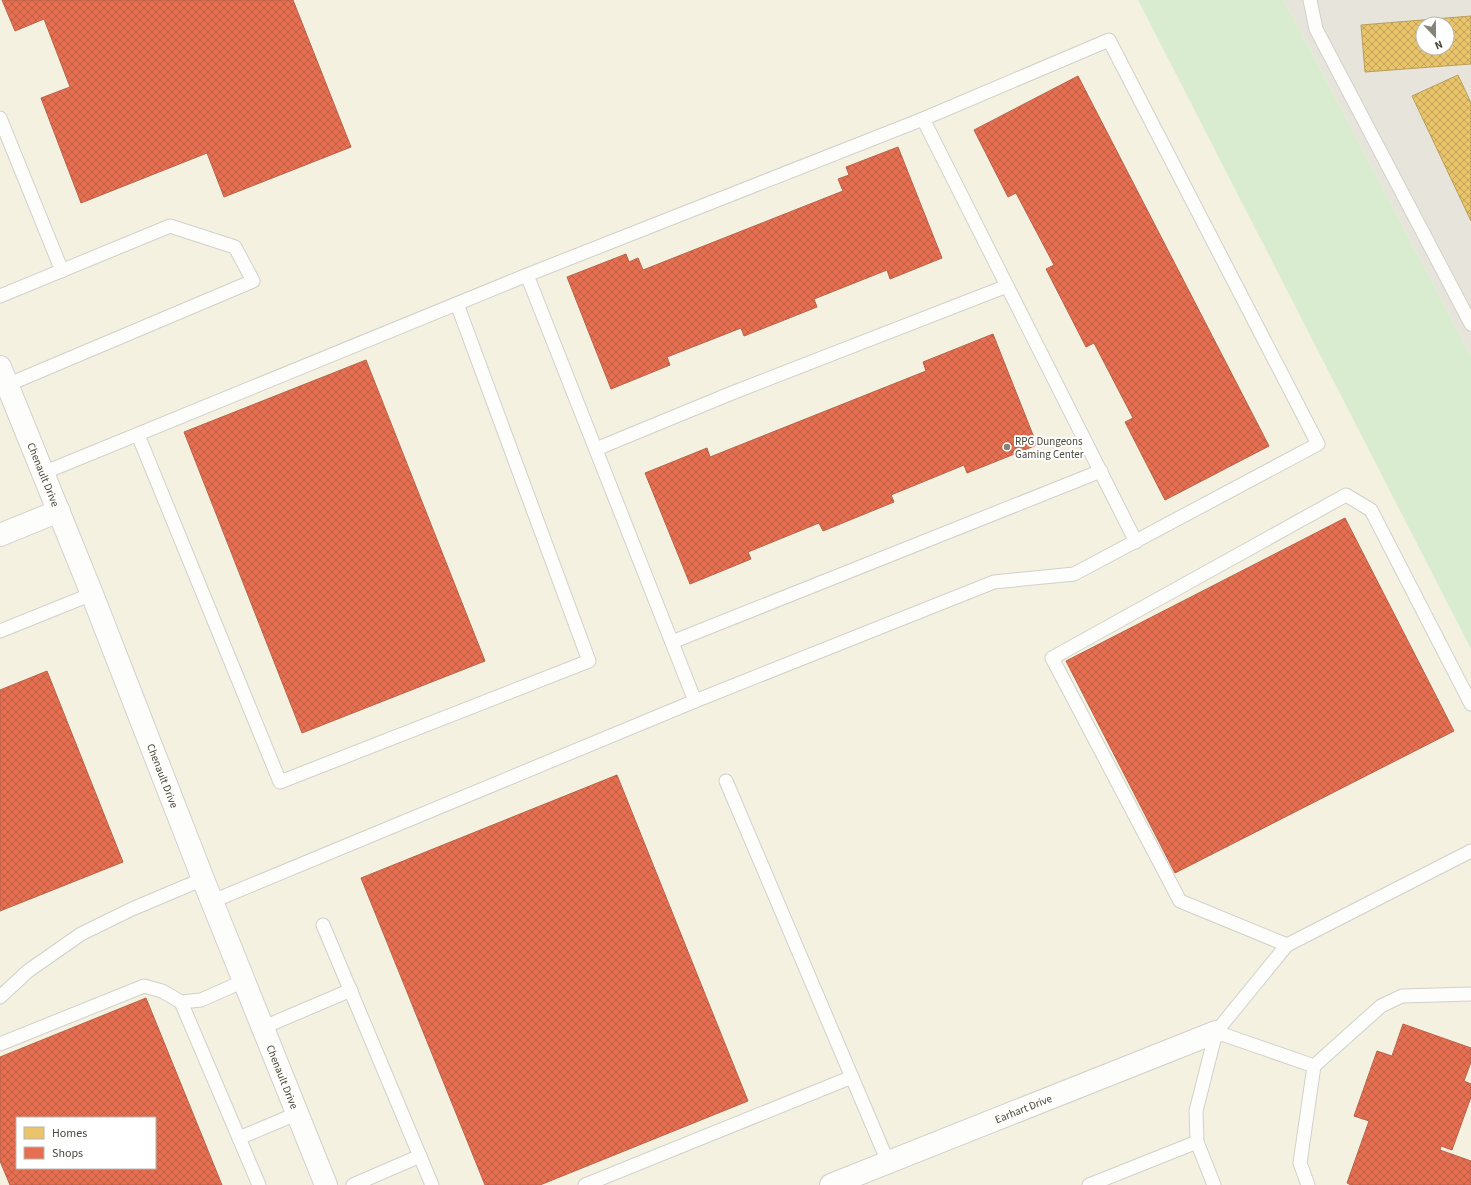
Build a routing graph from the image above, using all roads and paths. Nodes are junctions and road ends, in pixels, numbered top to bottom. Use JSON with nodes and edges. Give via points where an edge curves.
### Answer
{"nodes":[{"id":1,"x":1310,"y":0,"type":"edge"},
{"id":2,"x":0,"y":118,"type":"edge"},
{"id":3,"x":923,"y":119,"type":"junction"},
{"id":4,"x":62,"y":271,"type":"junction"},
{"id":5,"x":528,"y":275,"type":"junction"},
{"id":6,"x":1007,"y":286,"type":"junction"},
{"id":7,"x":0,"y":296,"type":"edge"},
{"id":8,"x":457,"y":304,"type":"junction"},
{"id":9,"x":1471,"y":324,"type":"edge"},
{"id":10,"x":4,"y":376,"type":"edge"},
{"id":11,"x":138,"y":435,"type":"junction"},
{"id":12,"x":596,"y":449,"type":"junction"},
{"id":13,"x":1101,"y":471,"type":"junction"},
{"id":14,"x":43,"y":473,"type":"junction"},
{"id":15,"x":59,"y":511,"type":"junction"},
{"id":16,"x":0,"y":535,"type":"edge"},
{"id":17,"x":1136,"y":542,"type":"junction"},
{"id":18,"x":92,"y":594,"type":"junction"},
{"id":19,"x":0,"y":632,"type":"edge"},
{"id":20,"x":672,"y":642,"type":"junction"},
{"id":21,"x":696,"y":701,"type":"junction"},
{"id":22,"x":1471,"y":704,"type":"edge"},
{"id":23,"x":726,"y":781,"type":"dead end"},
{"id":24,"x":1471,"y":852,"type":"edge"},
{"id":25,"x":203,"y":879,"type":"junction"},
{"id":26,"x":213,"y":901,"type":"junction"},
{"id":27,"x":323,"y":924,"type":"dead end"},
{"id":28,"x":1287,"y":945,"type":"junction"},
{"id":29,"x":244,"y":981,"type":"junction"},
{"id":30,"x":351,"y":990,"type":"junction"},
{"id":31,"x":1471,"y":994,"type":"edge"},
{"id":32,"x":0,"y":997,"type":"edge"},
{"id":33,"x":181,"y":1002,"type":"junction"},
{"id":34,"x":264,"y":1027,"type":"junction"},
{"id":35,"x":1216,"y":1032,"type":"junction"},
{"id":36,"x":0,"y":1044,"type":"edge"},
{"id":37,"x":1314,"y":1066,"type":"junction"},
{"id":38,"x":852,"y":1077,"type":"junction"},
{"id":39,"x":296,"y":1114,"type":"junction"},
{"id":40,"x":239,"y":1138,"type":"junction"},
{"id":41,"x":1197,"y":1142,"type":"junction"},
{"id":42,"x":420,"y":1156,"type":"junction"},
{"id":43,"x":888,"y":1162,"type":"junction"},
{"id":44,"x":838,"y":1184,"type":"edge"},
{"id":45,"x":258,"y":1185,"type":"edge"},
{"id":46,"x":326,"y":1185,"type":"edge"},
{"id":47,"x":353,"y":1185,"type":"edge"},
{"id":48,"x":432,"y":1185,"type":"edge"},
{"id":49,"x":585,"y":1185,"type":"edge"},
{"id":50,"x":1089,"y":1185,"type":"edge"},
{"id":51,"x":1214,"y":1185,"type":"edge"},
{"id":52,"x":1308,"y":1185,"type":"edge"}],
"edges":[{"from":1,"to":9,"type":"lane","via":[[1316,28]]},
{"from":2,"to":4,"type":"lane"},
{"from":3,"to":5,"type":"lane"},
{"from":3,"to":6,"type":"lane"},
{"from":3,"to":17,"type":"lane","via":[[1109,40],[1318,444]]},
{"from":4,"to":7,"type":"lane"},
{"from":4,"to":10,"type":"lane","via":[[170,226],[235,247],[253,281]]},
{"from":5,"to":8,"type":"lane"},
{"from":5,"to":12,"type":"lane"},
{"from":6,"to":12,"type":"lane"},
{"from":6,"to":13,"type":"lane"},
{"from":8,"to":11,"type":"lane"},
{"from":8,"to":11,"type":"lane","via":[[589,661],[280,782]]},
{"from":10,"to":14,"type":"street","name":"Chenault Drive"},
{"from":11,"to":14,"type":"lane"},
{"from":12,"to":20,"type":"lane"},
{"from":13,"to":17,"type":"lane"},
{"from":13,"to":20,"type":"lane"},
{"from":14,"to":15,"type":"street","name":"Chenault Drive"},
{"from":15,"to":16,"type":"street"},
{"from":15,"to":18,"type":"street","name":"Chenault Drive"},
{"from":17,"to":21,"type":"lane","via":[[1074,574],[994,582]]},
{"from":18,"to":19,"type":"lane"},
{"from":18,"to":25,"type":"street","name":"Chenault Drive"},
{"from":20,"to":21,"type":"lane"},
{"from":21,"to":26,"type":"lane"},
{"from":22,"to":28,"type":"lane","via":[[1371,510],[1346,495],[1052,658],[1180,901]]},
{"from":23,"to":38,"type":"lane"},
{"from":24,"to":28,"type":"lane"},
{"from":25,"to":26,"type":"street","name":"Chenault Drive"},
{"from":25,"to":32,"type":"lane","via":[[81,934],[28,971]]},
{"from":26,"to":29,"type":"street","name":"Chenault Drive"},
{"from":27,"to":30,"type":"lane"},
{"from":28,"to":35,"type":"lane"},
{"from":29,"to":33,"type":"lane","via":[[201,1000]]},
{"from":29,"to":34,"type":"street","name":"Chenault Drive"},
{"from":30,"to":34,"type":"lane"},
{"from":30,"to":42,"type":"lane"},
{"from":31,"to":37,"type":"lane","via":[[1402,996],[1381,1006]]},
{"from":33,"to":36,"type":"lane","via":[[162,991],[144,986]]},
{"from":33,"to":40,"type":"lane"},
{"from":34,"to":39,"type":"street","name":"Chenault Drive"},
{"from":35,"to":37,"type":"lane"},
{"from":35,"to":41,"type":"lane","via":[[1196,1111]]},
{"from":35,"to":43,"type":"street","name":"Earhart Drive"},
{"from":37,"to":52,"type":"lane","via":[[1300,1163]]},
{"from":38,"to":43,"type":"lane"},
{"from":38,"to":49,"type":"lane"},
{"from":39,"to":40,"type":"lane"},
{"from":39,"to":46,"type":"street","name":"Chenault Drive"},
{"from":40,"to":45,"type":"lane"},
{"from":41,"to":50,"type":"lane"},
{"from":41,"to":51,"type":"lane"},
{"from":42,"to":47,"type":"lane"},
{"from":42,"to":48,"type":"lane"},
{"from":43,"to":44,"type":"street","name":"Earhart Drive"}]}
